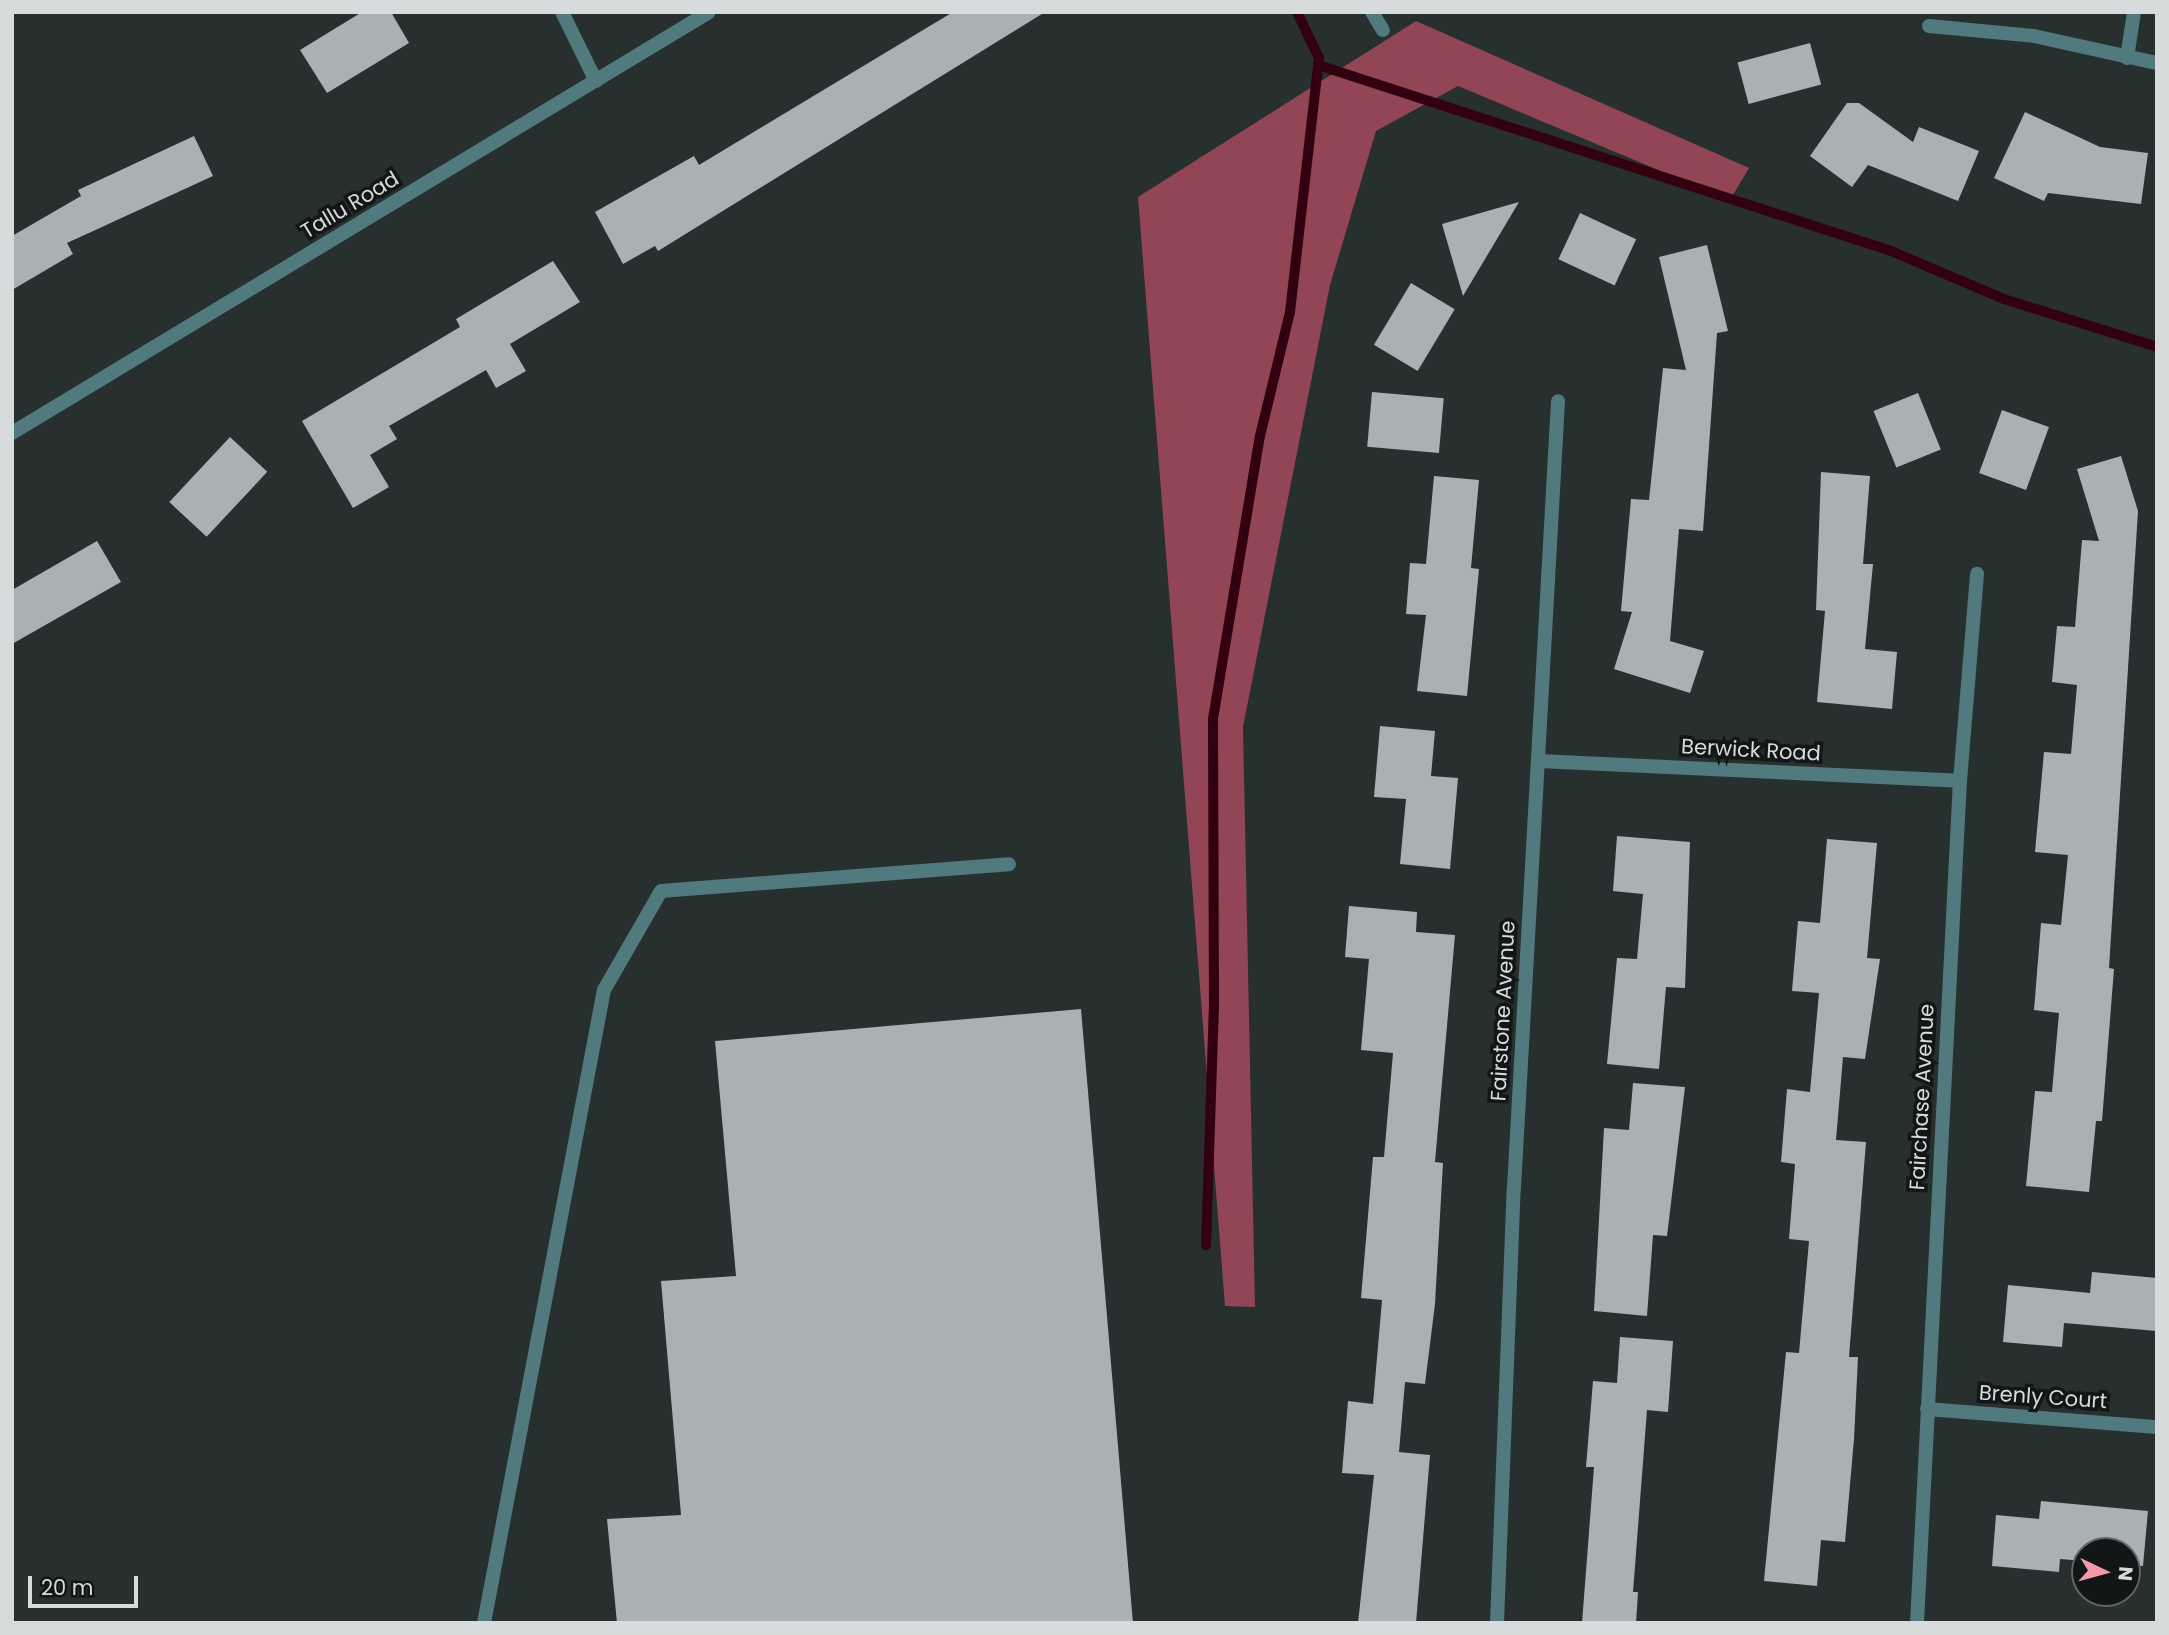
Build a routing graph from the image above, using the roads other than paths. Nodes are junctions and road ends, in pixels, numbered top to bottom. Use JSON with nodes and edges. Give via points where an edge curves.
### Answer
{"nodes":[{"id":1,"x":562,"y":12,"type":"edge"},
{"id":2,"x":709,"y":12,"type":"edge"},
{"id":3,"x":1372,"y":12,"type":"edge"},
{"id":4,"x":2134,"y":12,"type":"edge"},
{"id":5,"x":1929,"y":26,"type":"dead end"},
{"id":6,"x":1383,"y":30,"type":"dead end"},
{"id":7,"x":2127,"y":58,"type":"junction"},
{"id":8,"x":2157,"y":63,"type":"edge"},
{"id":9,"x":596,"y":81,"type":"junction"},
{"id":10,"x":1558,"y":401,"type":"dead end"},
{"id":11,"x":12,"y":433,"type":"edge"},
{"id":12,"x":1977,"y":574,"type":"dead end"},
{"id":13,"x":1539,"y":761,"type":"junction"},
{"id":14,"x":1960,"y":781,"type":"junction"},
{"id":15,"x":1009,"y":864,"type":"dead end"},
{"id":16,"x":1927,"y":1409,"type":"junction"},
{"id":17,"x":2157,"y":1427,"type":"edge"},
{"id":18,"x":484,"y":1623,"type":"edge"},
{"id":19,"x":1497,"y":1623,"type":"edge"},
{"id":20,"x":1917,"y":1623,"type":"edge"}],
"edges":[{"from":1,"to":9,"type":"street"},
{"from":2,"to":9,"type":"street","name":"Tallu Road"},
{"from":3,"to":6,"type":"street"},
{"from":4,"to":7,"type":"street"},
{"from":5,"to":7,"type":"street","via":[[2034,36]]},
{"from":7,"to":8,"type":"street"},
{"from":9,"to":11,"type":"street","name":"Tallu Road"},
{"from":10,"to":13,"type":"street","name":"Fairstone Avenue"},
{"from":12,"to":14,"type":"street","name":"Fairchase Avenue"},
{"from":13,"to":14,"type":"street","name":"Berwick Road"},
{"from":13,"to":19,"type":"street","name":"Fairstone Avenue","via":[[1514,1188]]},
{"from":14,"to":16,"type":"street","name":"Fairchase Avenue"},
{"from":15,"to":18,"type":"street","via":[[661,891],[604,990]]},
{"from":16,"to":17,"type":"street","name":"Brenly Court"},
{"from":16,"to":20,"type":"street","name":"Fairchase Avenue"}]}
